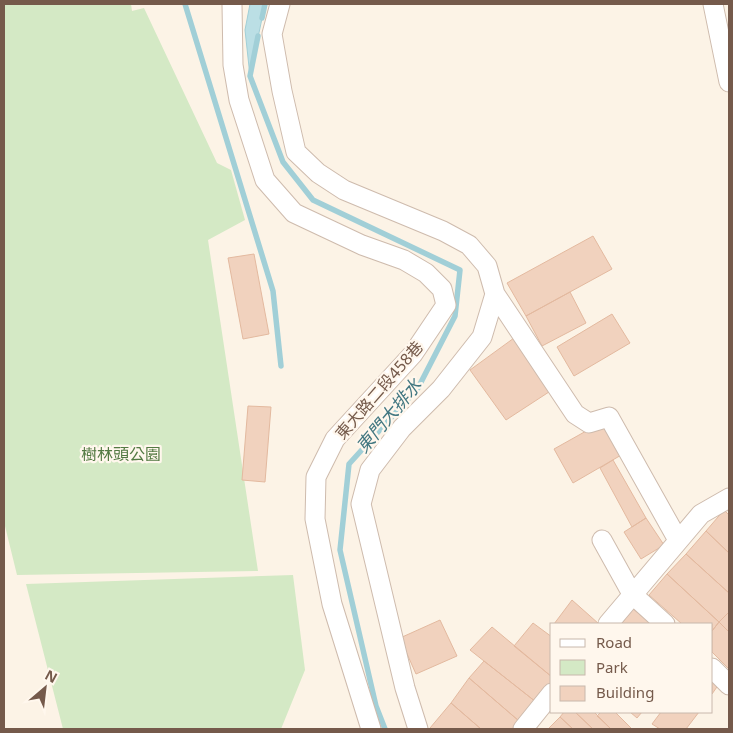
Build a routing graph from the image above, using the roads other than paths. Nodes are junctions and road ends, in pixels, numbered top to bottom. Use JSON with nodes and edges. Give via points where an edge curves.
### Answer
{"nodes":[{"id":1,"x":232,"y":4,"type":"edge"},
{"id":2,"x":280,"y":4,"type":"edge"},
{"id":3,"x":713,"y":4,"type":"edge"},
{"id":4,"x":729,"y":82,"type":"edge"},
{"id":5,"x":494,"y":294,"type":"junction"},
{"id":6,"x":729,"y":498,"type":"edge"},
{"id":7,"x":602,"y":540,"type":"dead end"},
{"id":8,"x":678,"y":540,"type":"junction"},
{"id":9,"x":632,"y":594,"type":"junction"},
{"id":10,"x":609,"y":623,"type":"edge"},
{"id":11,"x":664,"y":623,"type":"edge"},
{"id":12,"x":713,"y":669,"type":"edge"},
{"id":13,"x":729,"y":685,"type":"edge"},
{"id":14,"x":550,"y":695,"type":"edge"},
{"id":15,"x":371,"y":729,"type":"edge"},
{"id":16,"x":418,"y":729,"type":"edge"},
{"id":17,"x":523,"y":729,"type":"edge"}],
"edges":[{"from":1,"to":15,"type":"street","name":"東大路二段458巷","via":[[233,65],[239,100],[265,180],[294,213],[362,245],[404,260],[426,273],[442,289],[446,305],[413,354],[335,439],[316,477],[315,519],[332,604]]},
{"from":2,"to":5,"type":"street","via":[[272,34],[296,152],[318,173],[344,190],[469,245],[487,266]]},
{"from":3,"to":4,"type":"street"},
{"from":5,"to":8,"type":"street","via":[[575,414],[589,424],[609,417]]},
{"from":5,"to":16,"type":"street","via":[[482,337],[442,389],[402,428],[370,470],[361,504],[404,688]]},
{"from":6,"to":8,"type":"street","via":[[701,514]]},
{"from":7,"to":9,"type":"street"},
{"from":8,"to":9,"type":"street"},
{"from":9,"to":10,"type":"street"},
{"from":9,"to":11,"type":"street"},
{"from":12,"to":13,"type":"street"},
{"from":14,"to":17,"type":"street"}]}
